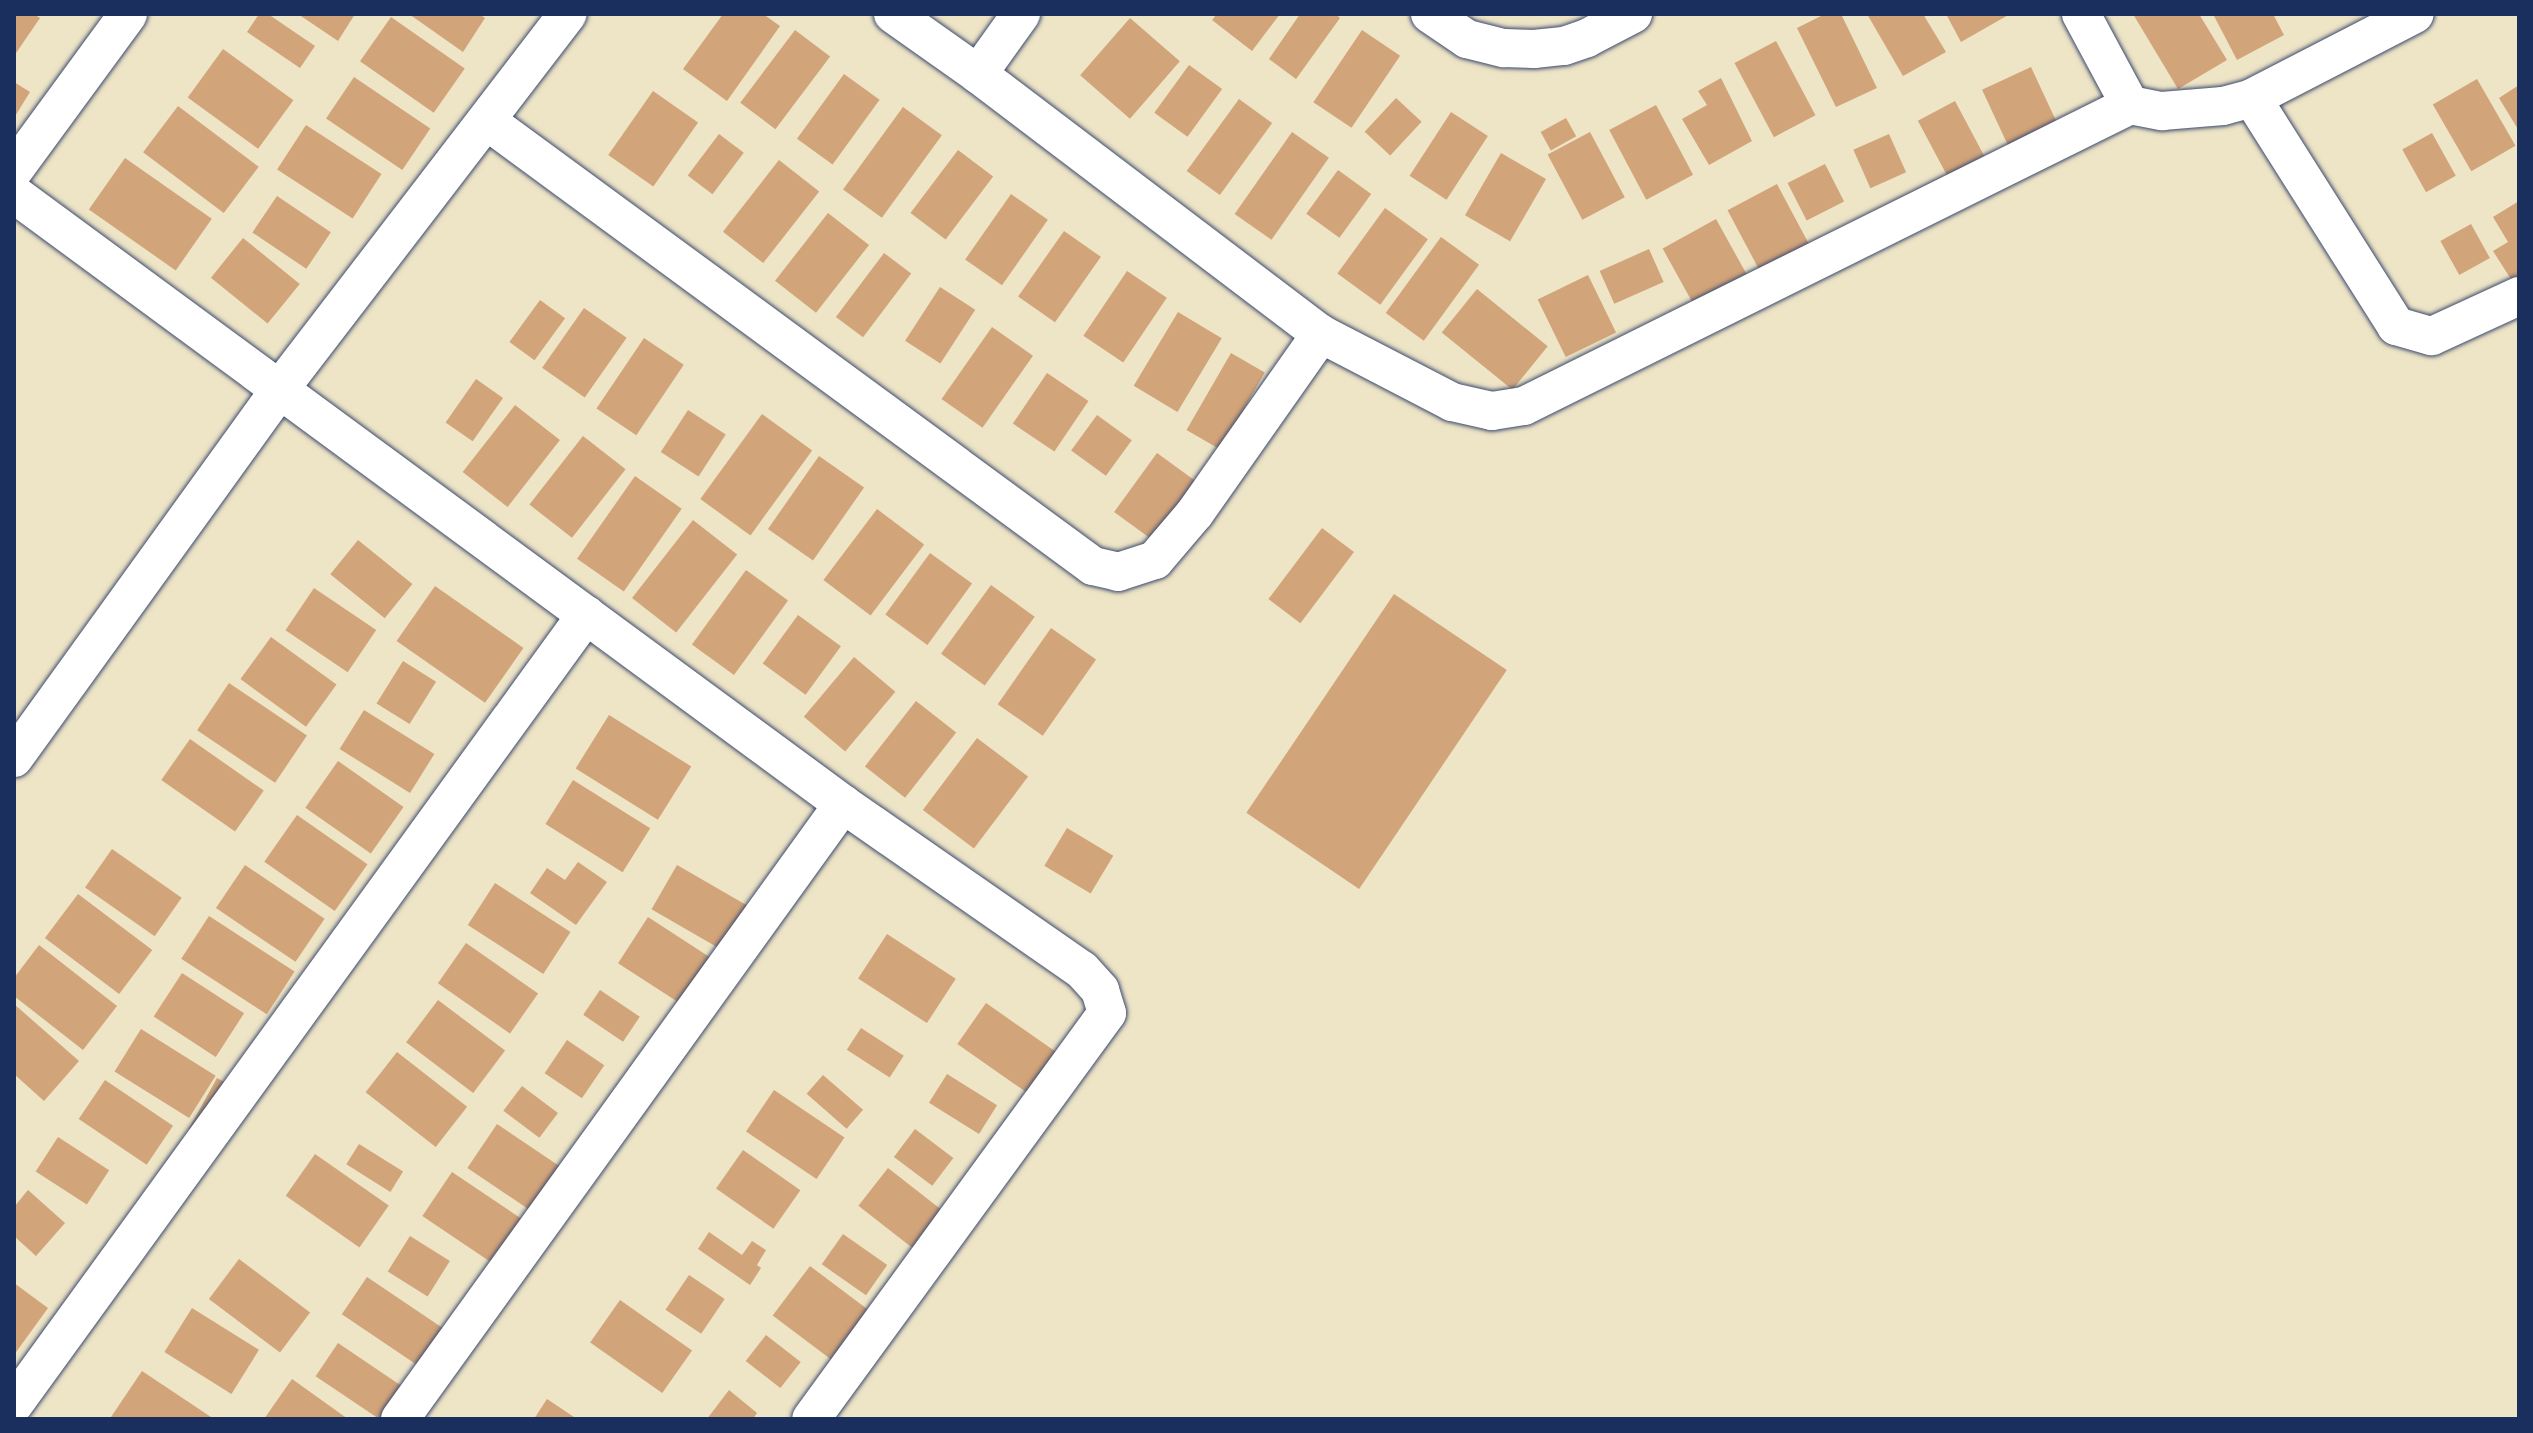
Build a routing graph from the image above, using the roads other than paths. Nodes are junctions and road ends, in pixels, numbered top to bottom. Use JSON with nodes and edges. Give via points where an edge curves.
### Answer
{"nodes":[{"id":1,"x":128,"y":14,"type":"edge"},
{"id":2,"x":567,"y":14,"type":"edge"},
{"id":3,"x":893,"y":14,"type":"edge"},
{"id":4,"x":1021,"y":14,"type":"edge"},
{"id":5,"x":1430,"y":14,"type":"edge"},
{"id":6,"x":1633,"y":14,"type":"edge"},
{"id":7,"x":2081,"y":14,"type":"edge"},
{"id":8,"x":2415,"y":14,"type":"edge"},
{"id":9,"x":978,"y":74,"type":"junction"},
{"id":10,"x":2252,"y":98,"type":"junction"},
{"id":11,"x":2130,"y":105,"type":"junction"},
{"id":12,"x":487,"y":121,"type":"junction"},
{"id":13,"x":14,"y":170,"type":"edge"},
{"id":14,"x":14,"y":194,"type":"edge"},
{"id":15,"x":2519,"y":296,"type":"edge"},
{"id":16,"x":1321,"y":334,"type":"junction"},
{"id":17,"x":279,"y":390,"type":"junction"},
{"id":18,"x":586,"y":615,"type":"junction"},
{"id":19,"x":14,"y":758,"type":"edge"},
{"id":20,"x":843,"y":804,"type":"junction"},
{"id":21,"x":14,"y":1404,"type":"edge"},
{"id":22,"x":400,"y":1419,"type":"edge"},
{"id":23,"x":811,"y":1419,"type":"edge"}],
"edges":[{"from":1,"to":13,"type":"street"},
{"from":2,"to":12,"type":"street"},
{"from":3,"to":9,"type":"street"},
{"from":4,"to":9,"type":"street"},
{"from":5,"to":6,"type":"street","via":[[1467,39],[1534,49],[1587,38]]},
{"from":7,"to":11,"type":"street"},
{"from":8,"to":10,"type":"street"},
{"from":9,"to":16,"type":"street"},
{"from":10,"to":11,"type":"street","via":[[2162,111]]},
{"from":10,"to":15,"type":"street","via":[[2396,326],[2432,336]]},
{"from":11,"to":16,"type":"street","via":[[1524,406],[1492,411],[1452,402]]},
{"from":12,"to":16,"type":"street","via":[[1093,566],[1118,572],[1155,560],[1195,513]]},
{"from":12,"to":17,"type":"street"},
{"from":14,"to":17,"type":"street"},
{"from":17,"to":18,"type":"street"},
{"from":17,"to":19,"type":"street"},
{"from":18,"to":20,"type":"street"},
{"from":18,"to":21,"type":"street"},
{"from":20,"to":22,"type":"street"},
{"from":20,"to":23,"type":"street","via":[[1082,970],[1100,990],[1107,1013]]}]}
